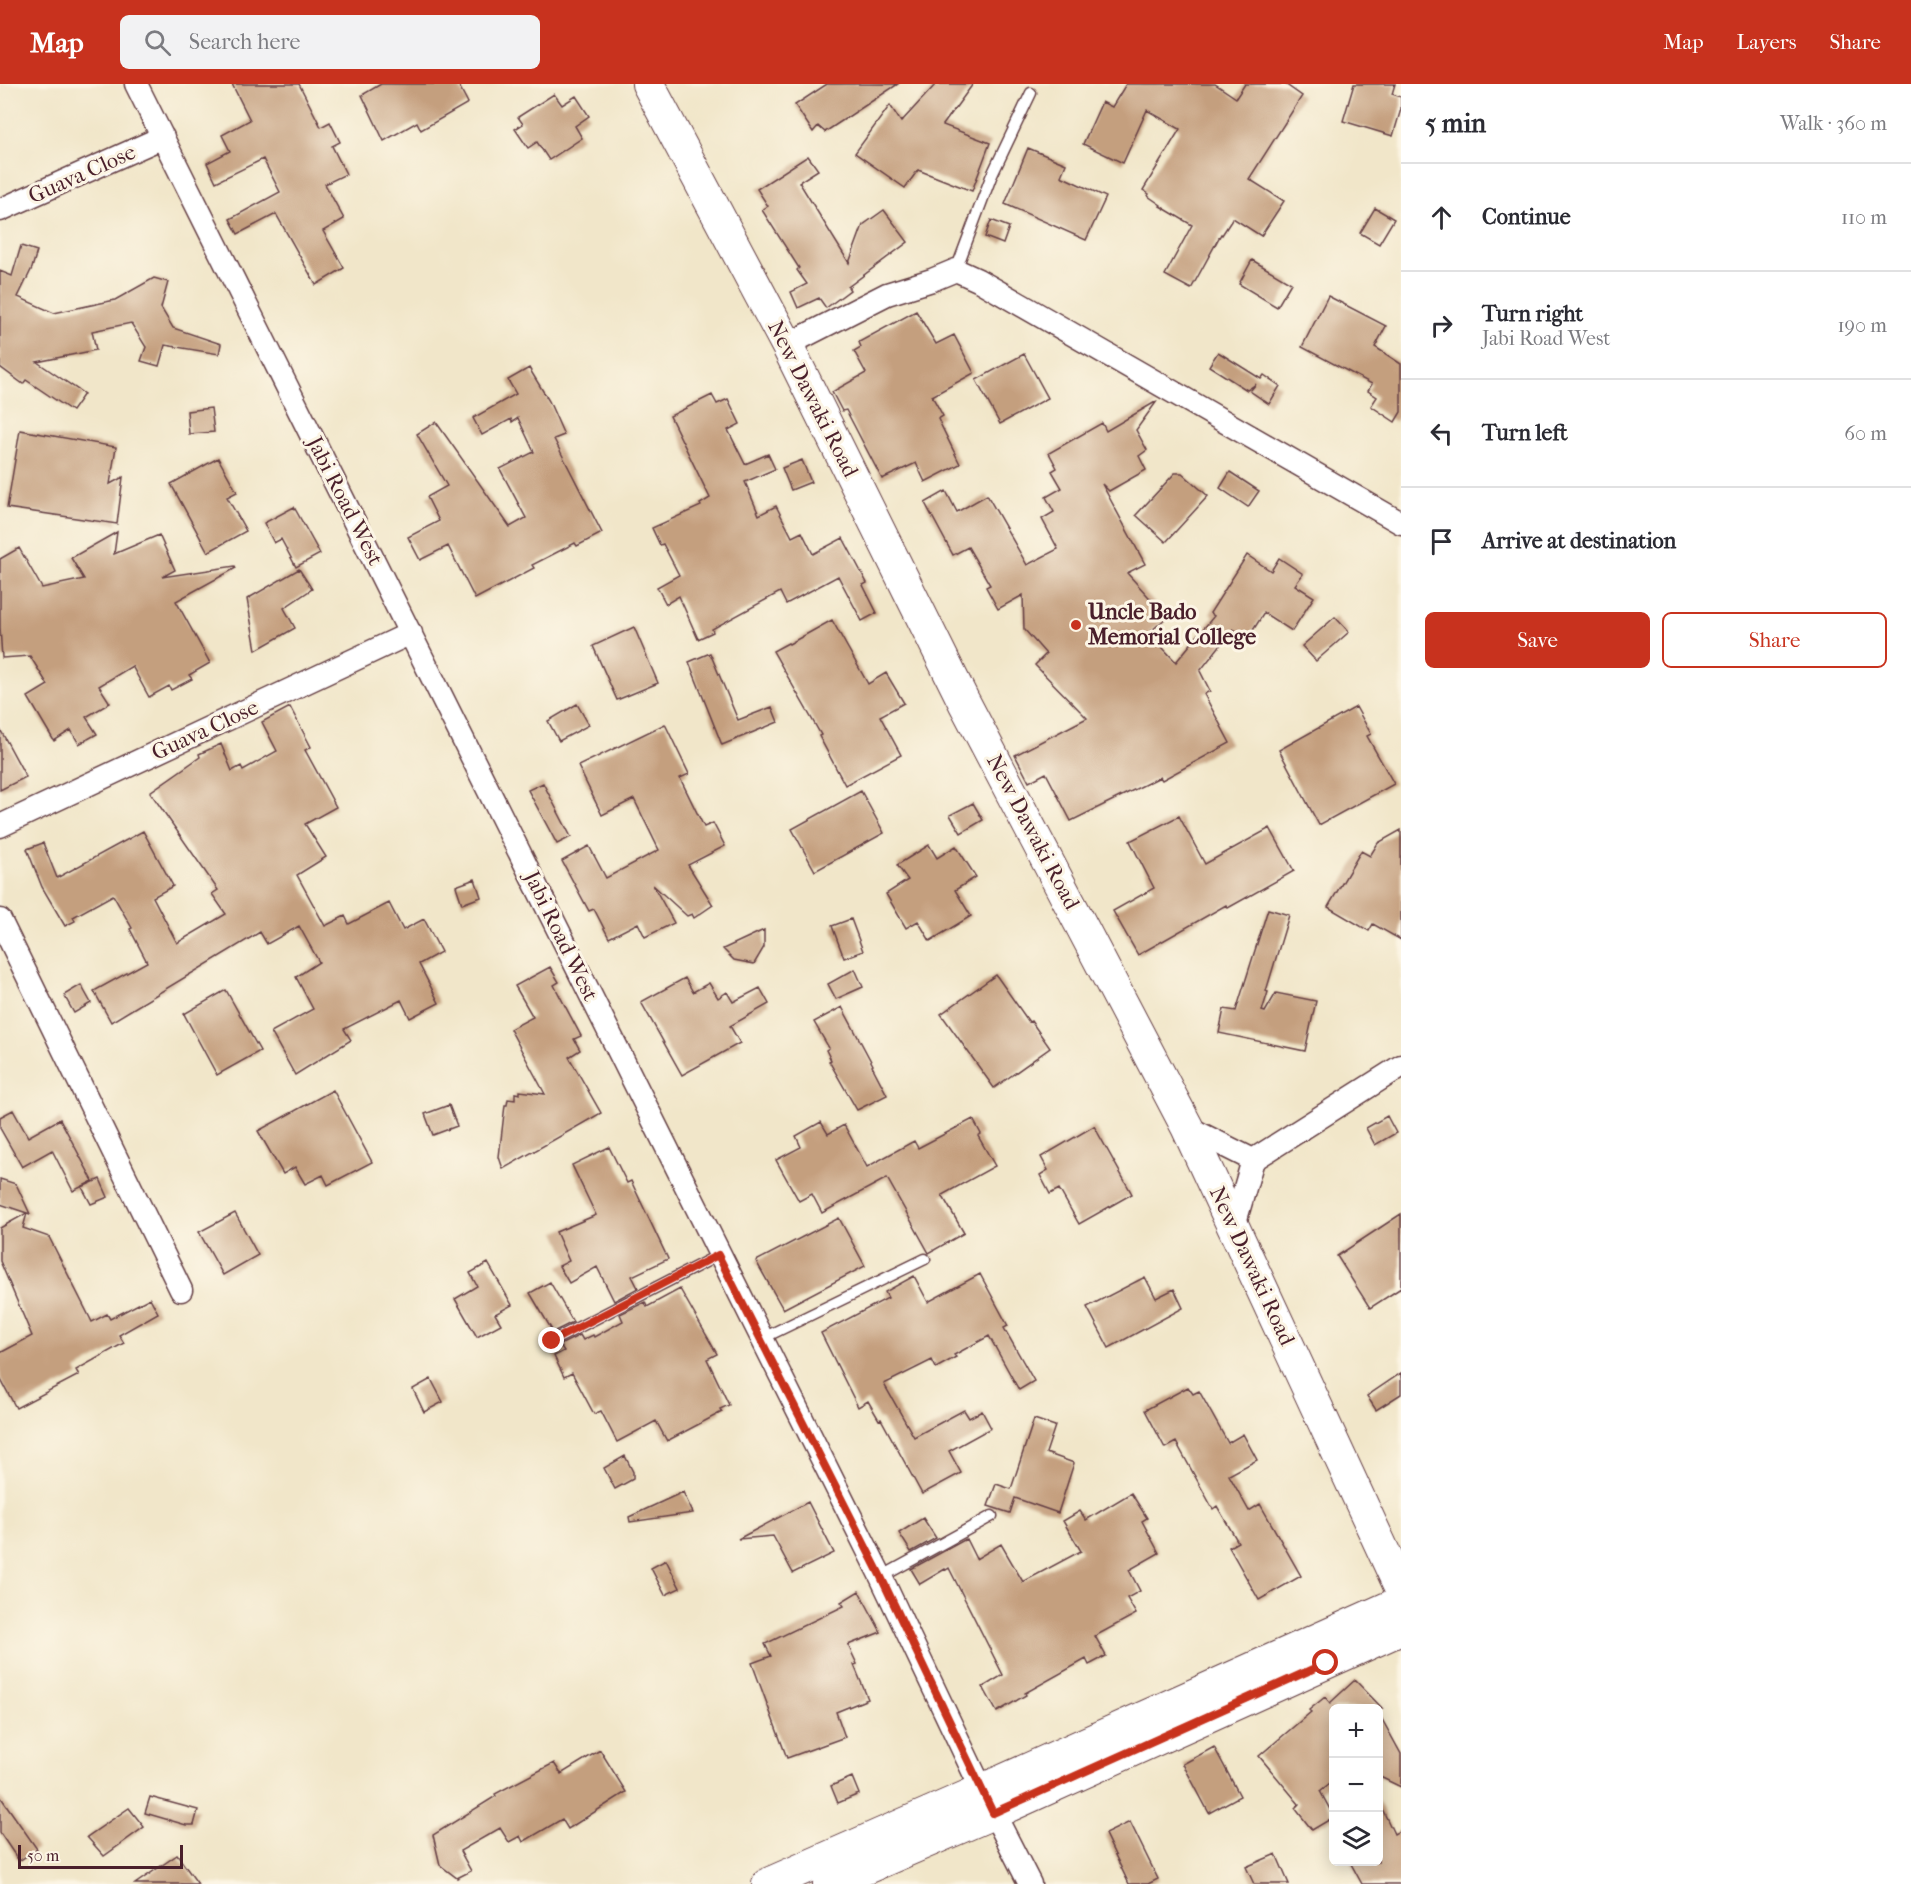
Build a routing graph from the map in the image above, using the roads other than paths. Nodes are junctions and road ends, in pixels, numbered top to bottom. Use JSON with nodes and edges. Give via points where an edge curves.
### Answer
{"nodes":[{"id":1,"x":136,"y":84,"type":"edge"},
{"id":2,"x":648,"y":84,"type":"edge"},
{"id":3,"x":1031,"y":93,"type":"dead end"},
{"id":4,"x":163,"y":137,"type":"junction"},
{"id":5,"x":0,"y":210,"type":"edge"},
{"id":6,"x":956,"y":270,"type":"junction"},
{"id":7,"x":787,"y":345,"type":"junction"},
{"id":8,"x":1401,"y":523,"type":"edge"},
{"id":9,"x":411,"y":633,"type":"junction"},
{"id":10,"x":0,"y":826,"type":"edge"},
{"id":11,"x":0,"y":920,"type":"edge"},
{"id":12,"x":1401,"y":1066,"type":"edge"},
{"id":13,"x":1187,"y":1127,"type":"junction"},
{"id":14,"x":1252,"y":1160,"type":"junction"},
{"id":15,"x":1234,"y":1226,"type":"junction"},
{"id":16,"x":718,"y":1255,"type":"junction"},
{"id":17,"x":925,"y":1259,"type":"dead end"},
{"id":18,"x":181,"y":1290,"type":"dead end"},
{"id":19,"x":761,"y":1339,"type":"junction"},
{"id":20,"x":552,"y":1341,"type":"dead end"},
{"id":21,"x":992,"y":1516,"type":"dead end"},
{"id":22,"x":881,"y":1577,"type":"junction"},
{"id":23,"x":1401,"y":1589,"type":"edge"},
{"id":24,"x":1401,"y":1602,"type":"edge"},
{"id":25,"x":1401,"y":1629,"type":"edge"},
{"id":26,"x":987,"y":1802,"type":"junction"},
{"id":27,"x":768,"y":1884,"type":"edge"},
{"id":28,"x":829,"y":1884,"type":"edge"},
{"id":29,"x":1030,"y":1884,"type":"edge"}],
"edges":[{"from":1,"to":4,"type":"street","name":"Jabi Road West"},
{"from":2,"to":7,"type":"street","name":"New Dawaki Road"},
{"from":3,"to":6,"type":"lane","via":[[992,177]]},
{"from":4,"to":5,"type":"street","name":"Guava Close"},
{"from":4,"to":9,"type":"street","name":"Jabi Road West"},
{"from":6,"to":7,"type":"street","via":[[887,294]]},
{"from":6,"to":8,"type":"street"},
{"from":7,"to":13,"type":"street","name":"New Dawaki Road","via":[[964,702]]},
{"from":9,"to":10,"type":"street","name":"Guava Close"},
{"from":9,"to":16,"type":"street","name":"Jabi Road West"},
{"from":11,"to":18,"type":"street"},
{"from":12,"to":14,"type":"street"},
{"from":13,"to":14,"type":"street"},
{"from":13,"to":15,"type":"street","name":"New Dawaki Road"},
{"from":14,"to":15,"type":"street"},
{"from":15,"to":23,"type":"street","name":"New Dawaki Road"},
{"from":16,"to":19,"type":"street","name":"Jabi Road West"},
{"from":16,"to":20,"type":"lane"},
{"from":17,"to":19,"type":"lane"},
{"from":19,"to":22,"type":"street","name":"Jabi Road West"},
{"from":21,"to":22,"type":"lane"},
{"from":22,"to":26,"type":"street","name":"Jabi Road West"},
{"from":24,"to":26,"type":"street"},
{"from":25,"to":26,"type":"street"},
{"from":26,"to":27,"type":"street"},
{"from":26,"to":28,"type":"street"},
{"from":26,"to":29,"type":"street","name":"Jabi Road West"}]}
